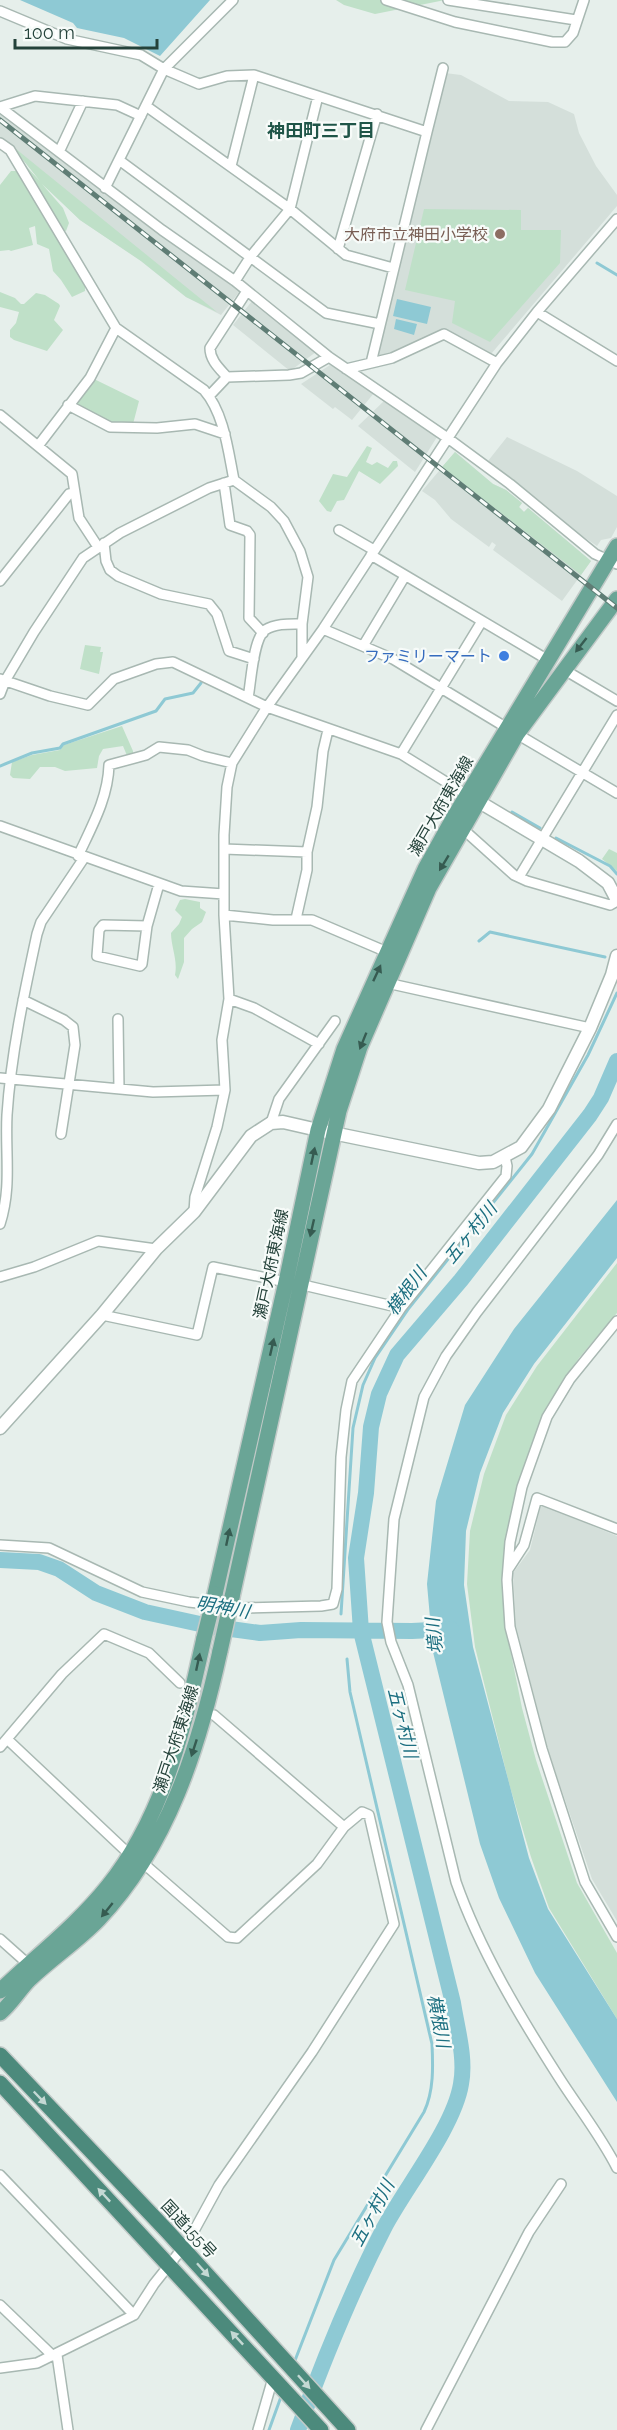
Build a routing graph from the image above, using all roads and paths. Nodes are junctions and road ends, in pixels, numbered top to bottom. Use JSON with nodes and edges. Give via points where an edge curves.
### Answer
{"nodes":[{"id":1,"x":233,"y":0,"type":"edge"},
{"id":2,"x":386,"y":0,"type":"edge"},
{"id":3,"x":448,"y":0,"type":"edge"},
{"id":4,"x":584,"y":0,"type":"edge"},
{"id":5,"x":0,"y":11,"type":"edge"},
{"id":6,"x":576,"y":20,"type":"junction"},
{"id":7,"x":443,"y":68,"type":"dead end"},
{"id":8,"x":164,"y":69,"type":"junction"},
{"id":9,"x":254,"y":75,"type":"junction"},
{"id":10,"x":318,"y":96,"type":"junction"},
{"id":11,"x":83,"y":101,"type":"junction"},
{"id":12,"x":146,"y":106,"type":"junction"},
{"id":13,"x":0,"y":107,"type":"edge"},
{"id":14,"x":377,"y":114,"type":"junction"},
{"id":15,"x":141,"y":116,"type":"junction"},
{"id":16,"x":427,"y":132,"type":"junction"},
{"id":17,"x":0,"y":143,"type":"edge"},
{"id":18,"x":59,"y":152,"type":"junction"},
{"id":19,"x":119,"y":160,"type":"junction"},
{"id":20,"x":231,"y":166,"type":"junction"},
{"id":21,"x":105,"y":188,"type":"junction"},
{"id":22,"x":290,"y":209,"type":"junction"},
{"id":23,"x":617,"y":219,"type":"edge"},
{"id":24,"x":338,"y":249,"type":"junction"},
{"id":25,"x":251,"y":256,"type":"junction"},
{"id":26,"x":393,"y":268,"type":"junction"},
{"id":27,"x":235,"y":281,"type":"junction"},
{"id":28,"x":248,"y":291,"type":"junction"},
{"id":29,"x":537,"y":312,"type":"junction"},
{"id":30,"x":380,"y":324,"type":"junction"},
{"id":31,"x":116,"y":328,"type":"junction"},
{"id":32,"x":330,"y":357,"type":"junction"},
{"id":33,"x":617,"y":361,"type":"edge"},
{"id":34,"x":370,"y":363,"type":"junction"},
{"id":35,"x":497,"y":363,"type":"junction"},
{"id":36,"x":346,"y":369,"type":"junction"},
{"id":37,"x":227,"y":377,"type":"junction"},
{"id":38,"x":209,"y":396,"type":"junction"},
{"id":39,"x":68,"y":405,"type":"junction"},
{"id":40,"x":0,"y":415,"type":"edge"},
{"id":41,"x":225,"y":434,"type":"junction"},
{"id":42,"x":448,"y":438,"type":"junction"},
{"id":43,"x":38,"y":446,"type":"junction"},
{"id":44,"x":234,"y":480,"type":"junction"},
{"id":45,"x":224,"y":483,"type":"junction"},
{"id":46,"x":74,"y":493,"type":"junction"},
{"id":47,"x":339,"y":530,"type":"dead end"},
{"id":48,"x":101,"y":545,"type":"junction"},
{"id":49,"x":372,"y":553,"type":"junction"},
{"id":50,"x":615,"y":557,"type":"edge"},
{"id":51,"x":405,"y":576,"type":"junction"},
{"id":52,"x":0,"y":581,"type":"edge"},
{"id":53,"x":617,"y":599,"type":"edge"},
{"id":54,"x":482,"y":621,"type":"junction"},
{"id":55,"x":302,"y":624,"type":"junction"},
{"id":56,"x":323,"y":629,"type":"junction"},
{"id":57,"x":263,"y":633,"type":"junction"},
{"id":58,"x":363,"y":646,"type":"junction"},
{"id":59,"x":302,"y":658,"type":"junction"},
{"id":60,"x":254,"y":659,"type":"junction"},
{"id":61,"x":548,"y":660,"type":"junction"},
{"id":62,"x":563,"y":669,"type":"junction"},
{"id":63,"x":2,"y":680,"type":"edge"},
{"id":64,"x":441,"y":688,"type":"junction"},
{"id":65,"x":0,"y":694,"type":"edge"},
{"id":66,"x":248,"y":698,"type":"junction"},
{"id":67,"x":617,"y":701,"type":"edge"},
{"id":68,"x":267,"y":707,"type":"junction"},
{"id":69,"x":617,"y":715,"type":"edge"},
{"id":70,"x":328,"y":729,"type":"junction"},
{"id":71,"x":512,"y":731,"type":"junction"},
{"id":72,"x":401,"y":754,"type":"junction"},
{"id":73,"x":232,"y":763,"type":"junction"},
{"id":74,"x":584,"y":773,"type":"junction"},
{"id":75,"x":617,"y":793,"type":"edge"},
{"id":76,"x":473,"y":798,"type":"junction"},
{"id":77,"x":0,"y":826,"type":"edge"},
{"id":78,"x":464,"y":830,"type":"junction"},
{"id":79,"x":543,"y":839,"type":"junction"},
{"id":80,"x":224,"y":849,"type":"junction"},
{"id":81,"x":307,"y":852,"type":"junction"},
{"id":82,"x":81,"y":857,"type":"junction"},
{"id":83,"x":519,"y":877,"type":"junction"},
{"id":84,"x":159,"y":884,"type":"junction"},
{"id":85,"x":224,"y":894,"type":"junction"},
{"id":86,"x":617,"y":900,"type":"edge"},
{"id":87,"x":224,"y":915,"type":"junction"},
{"id":88,"x":296,"y":919,"type":"junction"},
{"id":89,"x":147,"y":926,"type":"junction"},
{"id":90,"x":387,"y":952,"type":"junction"},
{"id":91,"x":617,"y":956,"type":"edge"},
{"id":92,"x":387,"y":983,"type":"junction"},
{"id":93,"x":229,"y":999,"type":"junction"},
{"id":94,"x":23,"y":1000,"type":"junction"},
{"id":95,"x":118,"y":1019,"type":"dead end"},
{"id":96,"x":335,"y":1021,"type":"dead end"},
{"id":97,"x":590,"y":1028,"type":"junction"},
{"id":98,"x":319,"y":1044,"type":"junction"},
{"id":99,"x":0,"y":1078,"type":"edge"},
{"id":100,"x":10,"y":1080,"type":"junction"},
{"id":101,"x":68,"y":1084,"type":"junction"},
{"id":102,"x":119,"y":1089,"type":"junction"},
{"id":103,"x":225,"y":1090,"type":"junction"},
{"id":104,"x":271,"y":1123,"type":"junction"},
{"id":105,"x":617,"y":1124,"type":"edge"},
{"id":106,"x":318,"y":1130,"type":"junction"},
{"id":107,"x":334,"y":1133,"type":"junction"},
{"id":108,"x":61,"y":1134,"type":"dead end"},
{"id":109,"x":505,"y":1157,"type":"junction"},
{"id":110,"x":194,"y":1212,"type":"junction"},
{"id":111,"x":0,"y":1224,"type":"edge"},
{"id":112,"x":156,"y":1249,"type":"junction"},
{"id":113,"x":0,"y":1276,"type":"edge"},
{"id":114,"x":293,"y":1283,"type":"junction"},
{"id":115,"x":401,"y":1308,"type":"junction"},
{"id":116,"x":102,"y":1315,"type":"junction"},
{"id":117,"x":617,"y":1321,"type":"edge"},
{"id":118,"x":0,"y":1428,"type":"edge"},
{"id":119,"x":617,"y":1529,"type":"edge"},
{"id":120,"x":0,"y":1545,"type":"edge"},
{"id":121,"x":508,"y":1570,"type":"junction"},
{"id":122,"x":180,"y":1683,"type":"dead end"},
{"id":123,"x":214,"y":1715,"type":"dead end"},
{"id":124,"x":7,"y":1739,"type":"junction"},
{"id":125,"x":0,"y":1747,"type":"edge"},
{"id":126,"x":344,"y":1827,"type":"junction"},
{"id":127,"x":129,"y":1854,"type":"junction"},
{"id":128,"x":143,"y":1863,"type":"junction"},
{"id":129,"x":617,"y":1937,"type":"edge"},
{"id":130,"x":0,"y":1939,"type":"edge"},
{"id":131,"x":28,"y":1964,"type":"junction"},
{"id":132,"x":0,"y":1991,"type":"edge"},
{"id":133,"x":0,"y":2013,"type":"edge"},
{"id":134,"x":0,"y":2055,"type":"edge"},
{"id":135,"x":0,"y":2083,"type":"edge"},
{"id":136,"x":617,"y":2168,"type":"edge"},
{"id":137,"x":0,"y":2175,"type":"edge"},
{"id":138,"x":561,"y":2184,"type":"dead end"},
{"id":139,"x":183,"y":2248,"type":"junction"},
{"id":140,"x":170,"y":2265,"type":"junction"},
{"id":141,"x":0,"y":2305,"type":"edge"},
{"id":142,"x":134,"y":2315,"type":"junction"},
{"id":143,"x":55,"y":2355,"type":"junction"},
{"id":144,"x":0,"y":2368,"type":"edge"},
{"id":145,"x":275,"y":2380,"type":"junction"},
{"id":146,"x":318,"y":2427,"type":"edge"},
{"id":147,"x":68,"y":2430,"type":"edge"},
{"id":148,"x":258,"y":2430,"type":"edge"},
{"id":149,"x":348,"y":2430,"type":"edge"},
{"id":150,"x":426,"y":2430,"type":"edge"}],
"edges":[{"from":1,"to":8,"type":"street"},
{"from":2,"to":6,"type":"street","via":[[439,18],[552,42],[565,42],[573,33]]},
{"from":3,"to":6,"type":"street"},
{"from":4,"to":6,"type":"street"},
{"from":5,"to":8,"type":"street","via":[[67,39],[141,55]]},
{"from":7,"to":16,"type":"street"},
{"from":8,"to":9,"type":"street","via":[[199,84],[226,76]]},
{"from":8,"to":12,"type":"street"},
{"from":9,"to":10,"type":"street"},
{"from":9,"to":20,"type":"street"},
{"from":10,"to":14,"type":"street"},
{"from":10,"to":22,"type":"street"},
{"from":11,"to":13,"type":"street","via":[[35,96]]},
{"from":11,"to":15,"type":"street","via":[[117,105]]},
{"from":11,"to":18,"type":"street"},
{"from":12,"to":15,"type":"street"},
{"from":12,"to":20,"type":"street"},
{"from":13,"to":18,"type":"street"},
{"from":14,"to":16,"type":"street"},
{"from":14,"to":24,"type":"street"},
{"from":15,"to":19,"type":"street"},
{"from":16,"to":26,"type":"street"},
{"from":17,"to":31,"type":"street","via":[[9,150]]},
{"from":18,"to":21,"type":"street"},
{"from":19,"to":21,"type":"street"},
{"from":19,"to":25,"type":"street"},
{"from":20,"to":22,"type":"street"},
{"from":21,"to":27,"type":"street"},
{"from":22,"to":24,"type":"street"},
{"from":22,"to":25,"type":"street"},
{"from":23,"to":29,"type":"street"},
{"from":24,"to":26,"type":"street","via":[[346,255]]},
{"from":25,"to":27,"type":"street"},
{"from":25,"to":30,"type":"street","via":[[326,313]]},
{"from":26,"to":30,"type":"street"},
{"from":27,"to":28,"type":"street"},
{"from":28,"to":32,"type":"street"},
{"from":28,"to":37,"type":"street","via":[[210,348],[210,354]]},
{"from":29,"to":33,"type":"street"},
{"from":29,"to":35,"type":"street"},
{"from":30,"to":34,"type":"street"},
{"from":31,"to":38,"type":"street"},
{"from":31,"to":39,"type":"street","via":[[90,378]]},
{"from":32,"to":36,"type":"street"},
{"from":32,"to":37,"type":"street","via":[[300,373]]},
{"from":34,"to":35,"type":"street","via":[[392,358],[444,334]]},
{"from":34,"to":36,"type":"street"},
{"from":35,"to":42,"type":"street"},
{"from":36,"to":42,"type":"street"},
{"from":37,"to":38,"type":"street"},
{"from":38,"to":41,"type":"street"},
{"from":39,"to":41,"type":"street","via":[[110,427],[195,424]]},
{"from":39,"to":43,"type":"street"},
{"from":40,"to":43,"type":"street"},
{"from":41,"to":44,"type":"street"},
{"from":42,"to":49,"type":"street"},
{"from":42,"to":50,"type":"street","via":[[595,554]]},
{"from":43,"to":46,"type":"street","via":[[72,474]]},
{"from":44,"to":45,"type":"street"},
{"from":44,"to":55,"type":"street","via":[[271,507],[284,521],[300,551],[308,577]]},
{"from":45,"to":48,"type":"street"},
{"from":45,"to":57,"type":"street","via":[[230,525],[250,535],[249,618]]},
{"from":46,"to":48,"type":"street","via":[[79,518]]},
{"from":46,"to":52,"type":"street","via":[[69,494]]},
{"from":47,"to":49,"type":"street"},
{"from":48,"to":60,"type":"street","via":[[110,570],[118,576],[161,594],[209,604],[217,614],[229,651]]},
{"from":48,"to":63,"type":"street","via":[[83,558]]},
{"from":49,"to":51,"type":"street"},
{"from":49,"to":56,"type":"street"},
{"from":50,"to":61,"type":"main road","name":"瀬戸大府東海線"},
{"from":51,"to":54,"type":"street"},
{"from":51,"to":58,"type":"street"},
{"from":53,"to":62,"type":"main road","name":"瀬戸大府東海線","one_way":true},
{"from":54,"to":61,"type":"street"},
{"from":54,"to":64,"type":"street"},
{"from":55,"to":57,"type":"street","via":[[284,624]]},
{"from":55,"to":59,"type":"street"},
{"from":56,"to":58,"type":"street"},
{"from":56,"to":59,"type":"street"},
{"from":57,"to":60,"type":"street"},
{"from":58,"to":64,"type":"street"},
{"from":59,"to":68,"type":"street"},
{"from":60,"to":66,"type":"street"},
{"from":61,"to":71,"type":"main road","name":"瀬戸大府東海線"},
{"from":62,"to":67,"type":"street"},
{"from":62,"to":71,"type":"main road","name":"瀬戸大府東海線"},
{"from":63,"to":65,"type":"street"},
{"from":63,"to":66,"type":"street","via":[[88,705],[114,679],[173,662]]},
{"from":64,"to":71,"type":"street"},
{"from":64,"to":72,"type":"street"},
{"from":66,"to":68,"type":"street"},
{"from":68,"to":70,"type":"street"},
{"from":68,"to":73,"type":"street"},
{"from":69,"to":74,"type":"street"},
{"from":70,"to":72,"type":"street"},
{"from":70,"to":81,"type":"street"},
{"from":71,"to":74,"type":"street"},
{"from":71,"to":76,"type":"main road","name":"瀬戸大府東海線"},
{"from":72,"to":76,"type":"street"},
{"from":73,"to":80,"type":"street"},
{"from":73,"to":82,"type":"street","via":[[188,750],[159,747],[146,755],[109,765],[102,804]]},
{"from":74,"to":75,"type":"street"},
{"from":74,"to":79,"type":"street"},
{"from":76,"to":78,"type":"main road","name":"瀬戸大府東海線"},
{"from":76,"to":79,"type":"street"},
{"from":76,"to":90,"type":"main road","name":"瀬戸大府東海線","via":[[425,869]]},
{"from":77,"to":82,"type":"street"},
{"from":78,"to":83,"type":"street"},
{"from":78,"to":92,"type":"main road","name":"瀬戸大府東海線","one_way":true,"via":[[429,888]]},
{"from":79,"to":83,"type":"street"},
{"from":79,"to":86,"type":"street","via":[[608,883]]},
{"from":80,"to":81,"type":"street"},
{"from":80,"to":85,"type":"street"},
{"from":81,"to":88,"type":"street"},
{"from":82,"to":84,"type":"street"},
{"from":82,"to":94,"type":"street","via":[[41,922]]},
{"from":83,"to":86,"type":"street","via":[[610,905]]},
{"from":84,"to":85,"type":"street","via":[[181,891]]},
{"from":84,"to":89,"type":"street"},
{"from":85,"to":87,"type":"street"},
{"from":87,"to":88,"type":"street"},
{"from":87,"to":93,"type":"street"},
{"from":88,"to":90,"type":"street","via":[[312,920]]},
{"from":89,"to":89,"type":"street","via":[[140,966],[97,956],[103,925]]},
{"from":106,"to":90,"type":"main road","name":"瀬戸大府東海線","one_way":true,"via":[[344,1049]]},
{"from":91,"to":97,"type":"street"},
{"from":92,"to":97,"type":"street"},
{"from":92,"to":107,"type":"main road","name":"瀬戸大府東海線","one_way":true,"via":[[360,1047]]},
{"from":93,"to":98,"type":"street","via":[[254,1008]]},
{"from":93,"to":103,"type":"street","via":[[222,1040]]},
{"from":94,"to":100,"type":"street"},
{"from":94,"to":101,"type":"street","via":[[73,1027],[75,1044]]},
{"from":95,"to":102,"type":"street"},
{"from":96,"to":98,"type":"street"},
{"from":97,"to":109,"type":"street","via":[[549,1109],[521,1147]]},
{"from":98,"to":104,"type":"street","via":[[279,1099]]},
{"from":99,"to":100,"type":"street"},
{"from":100,"to":101,"type":"street"},
{"from":100,"to":111,"type":"street","via":[[7,1203]]},
{"from":101,"to":102,"type":"street"},
{"from":101,"to":108,"type":"street"},
{"from":102,"to":103,"type":"street"},
{"from":103,"to":110,"type":"street"},
{"from":104,"to":106,"type":"street","via":[[292,1122]]},
{"from":104,"to":110,"type":"street","via":[[251,1136]]},
{"from":105,"to":136,"type":"street","via":[[598,1155],[477,1312],[446,1356],[424,1397],[394,1519],[387,1622],[408,1685],[465,1906],[536,2043]]},
{"from":106,"to":107,"type":"street"},
{"from":114,"to":106,"type":"main road","name":"瀬戸大府東海線","one_way":true},
{"from":107,"to":109,"type":"street","via":[[463,1161],[493,1162]]},
{"from":107,"to":114,"type":"main road","name":"瀬戸大府東海線","one_way":true},
{"from":109,"to":115,"type":"street","via":[[506,1176]]},
{"from":110,"to":112,"type":"street"},
{"from":112,"to":113,"type":"street","via":[[98,1241]]},
{"from":112,"to":116,"type":"street"},
{"from":114,"to":115,"type":"street"},
{"from":114,"to":116,"type":"street","via":[[213,1267],[196,1335]]},
{"from":127,"to":114,"type":"main road","name":"瀬戸大府東海線","one_way":true,"bridge":true,"via":[[158,1799],[175,1755]]},
{"from":114,"to":128,"type":"main road","name":"瀬戸大府東海線","one_way":true,"bridge":true,"via":[[210,1699],[172,1806]]},
{"from":115,"to":120,"type":"street","via":[[352,1381],[341,1457],[337,1589],[333,1604],[241,1608],[189,1602],[142,1592],[49,1548]]},
{"from":116,"to":118,"type":"street"},
{"from":117,"to":121,"type":"street","via":[[570,1379],[547,1417],[522,1487]]},
{"from":119,"to":121,"type":"street","via":[[537,1498],[524,1545]]},
{"from":121,"to":129,"type":"street","via":[[510,1627],[542,1749],[585,1882]]},
{"from":122,"to":124,"type":"street","via":[[149,1653],[104,1634],[62,1674]]},
{"from":123,"to":126,"type":"street"},
{"from":124,"to":125,"type":"street"},
{"from":124,"to":127,"type":"street"},
{"from":126,"to":128,"type":"street","via":[[317,1864],[237,1938],[228,1937]]},
{"from":126,"to":139,"type":"street","via":[[362,1812],[369,1815],[394,1924],[312,2052],[219,2185]]},
{"from":127,"to":131,"type":"main road","name":"瀬戸大府東海線","via":[[87,1911]]},
{"from":128,"to":133,"type":"main road","name":"瀬戸大府東海線","one_way":true,"via":[[100,1918],[29,1981]]},
{"from":130,"to":131,"type":"street"},
{"from":131,"to":132,"type":"main road","name":"瀬戸大府東海線"},
{"from":134,"to":139,"type":"highway","name":"国道155号","one_way":true},
{"from":140,"to":135,"type":"highway","one_way":true},
{"from":137,"to":142,"type":"street"},
{"from":138,"to":150,"type":"street","via":[[529,2232]]},
{"from":139,"to":140,"type":"street"},
{"from":139,"to":149,"type":"highway","name":"国道155号","one_way":true},
{"from":140,"to":142,"type":"street"},
{"from":145,"to":140,"type":"highway","one_way":true},
{"from":141,"to":143,"type":"street"},
{"from":142,"to":143,"type":"street"},
{"from":143,"to":144,"type":"street","via":[[37,2363]]},
{"from":143,"to":147,"type":"street"},
{"from":145,"to":146,"type":"highway"},
{"from":145,"to":148,"type":"street"}]}
